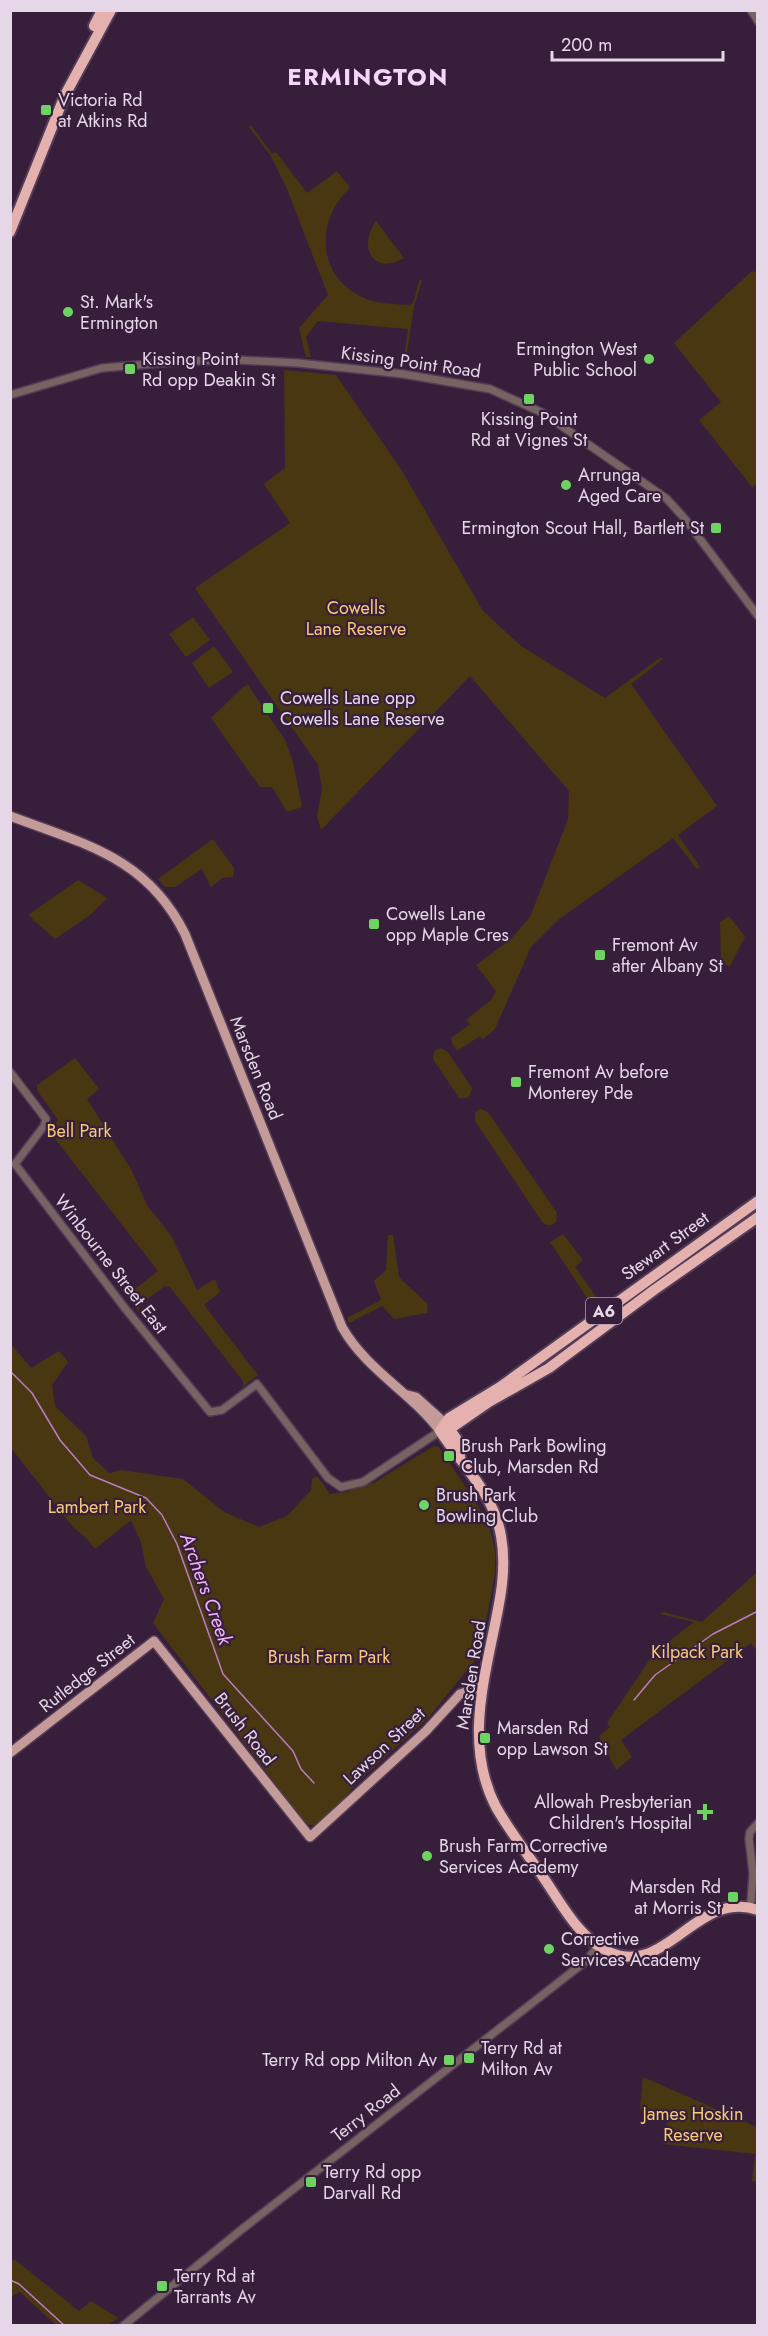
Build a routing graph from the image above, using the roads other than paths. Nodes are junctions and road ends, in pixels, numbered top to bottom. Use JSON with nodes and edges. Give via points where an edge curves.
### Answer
{"nodes":[{"id":1,"x":102,"y":10,"type":"edge"},
{"id":2,"x":111,"y":10,"type":"edge"},
{"id":3,"x":751,"y":10,"type":"edge"},
{"id":4,"x":758,"y":21,"type":"edge"},
{"id":5,"x":10,"y":219,"type":"edge"},
{"id":6,"x":10,"y":232,"type":"edge"},
{"id":7,"x":10,"y":395,"type":"edge"},
{"id":8,"x":758,"y":616,"type":"edge"},
{"id":9,"x":10,"y":816,"type":"edge"},
{"id":10,"x":10,"y":1072,"type":"edge"},
{"id":11,"x":13,"y":1081,"type":"edge"},
{"id":12,"x":758,"y":1200,"type":"edge"},
{"id":13,"x":758,"y":1217,"type":"edge"},
{"id":14,"x":445,"y":1428,"type":"junction"},
{"id":15,"x":154,"y":1641,"type":"joint"},
{"id":16,"x":483,"y":1686,"type":"junction"},
{"id":17,"x":10,"y":1753,"type":"edge"},
{"id":18,"x":758,"y":1823,"type":"edge"},
{"id":19,"x":310,"y":1837,"type":"joint"},
{"id":20,"x":755,"y":1905,"type":"edge"},
{"id":21,"x":599,"y":1945,"type":"junction"},
{"id":22,"x":123,"y":2325,"type":"edge"}],
"edges":[{"from":1,"to":5,"type":"highway","via":[[65,84]]},
{"from":2,"to":6,"type":"highway","via":[[65,95]]},
{"from":3,"to":4,"type":"street"},
{"from":7,"to":8,"type":"street","name":"Kissing Point Road","via":[[102,369],[238,360],[403,374],[490,389],[543,413],[667,499]]},
{"from":9,"to":14,"type":"main road","name":"Marsden Road","via":[[109,854],[145,879],[167,903],[185,934],[342,1327],[367,1362],[408,1395],[416,1397]]},
{"from":10,"to":11,"type":"street"},
{"from":11,"to":14,"type":"street","name":"Winbourne Street East","via":[[23,1086],[46,1119],[15,1164],[210,1412],[222,1410],[257,1384],[328,1478],[341,1486],[363,1482]]},
{"from":12,"to":14,"type":"highway","name":"Stewart Street","number":"A6"},
{"from":13,"to":14,"type":"highway","name":"Stewart Street","number":"A6","via":[[549,1368]]},
{"from":14,"to":16,"type":"highway","name":"Marsden Road","via":[[460,1444],[460,1456],[492,1507],[503,1549],[502,1591]]},
{"from":15,"to":17,"type":"main road","name":"Rutledge Street"},
{"from":15,"to":19,"type":"main road","name":"Brush Road"},
{"from":16,"to":19,"type":"main road","name":"Lawson Street","via":[[460,1694],[426,1731]]},
{"from":16,"to":21,"type":"highway","name":"Marsden Road","via":[[478,1748],[495,1804],[575,1923]]},
{"from":18,"to":20,"type":"street","via":[[750,1832]]},
{"from":20,"to":21,"type":"highway","name":"Marsden Road","via":[[715,1911],[649,1953],[620,1955]]},
{"from":21,"to":22,"type":"street","name":"Terry Road","via":[[586,1961]]}]}
